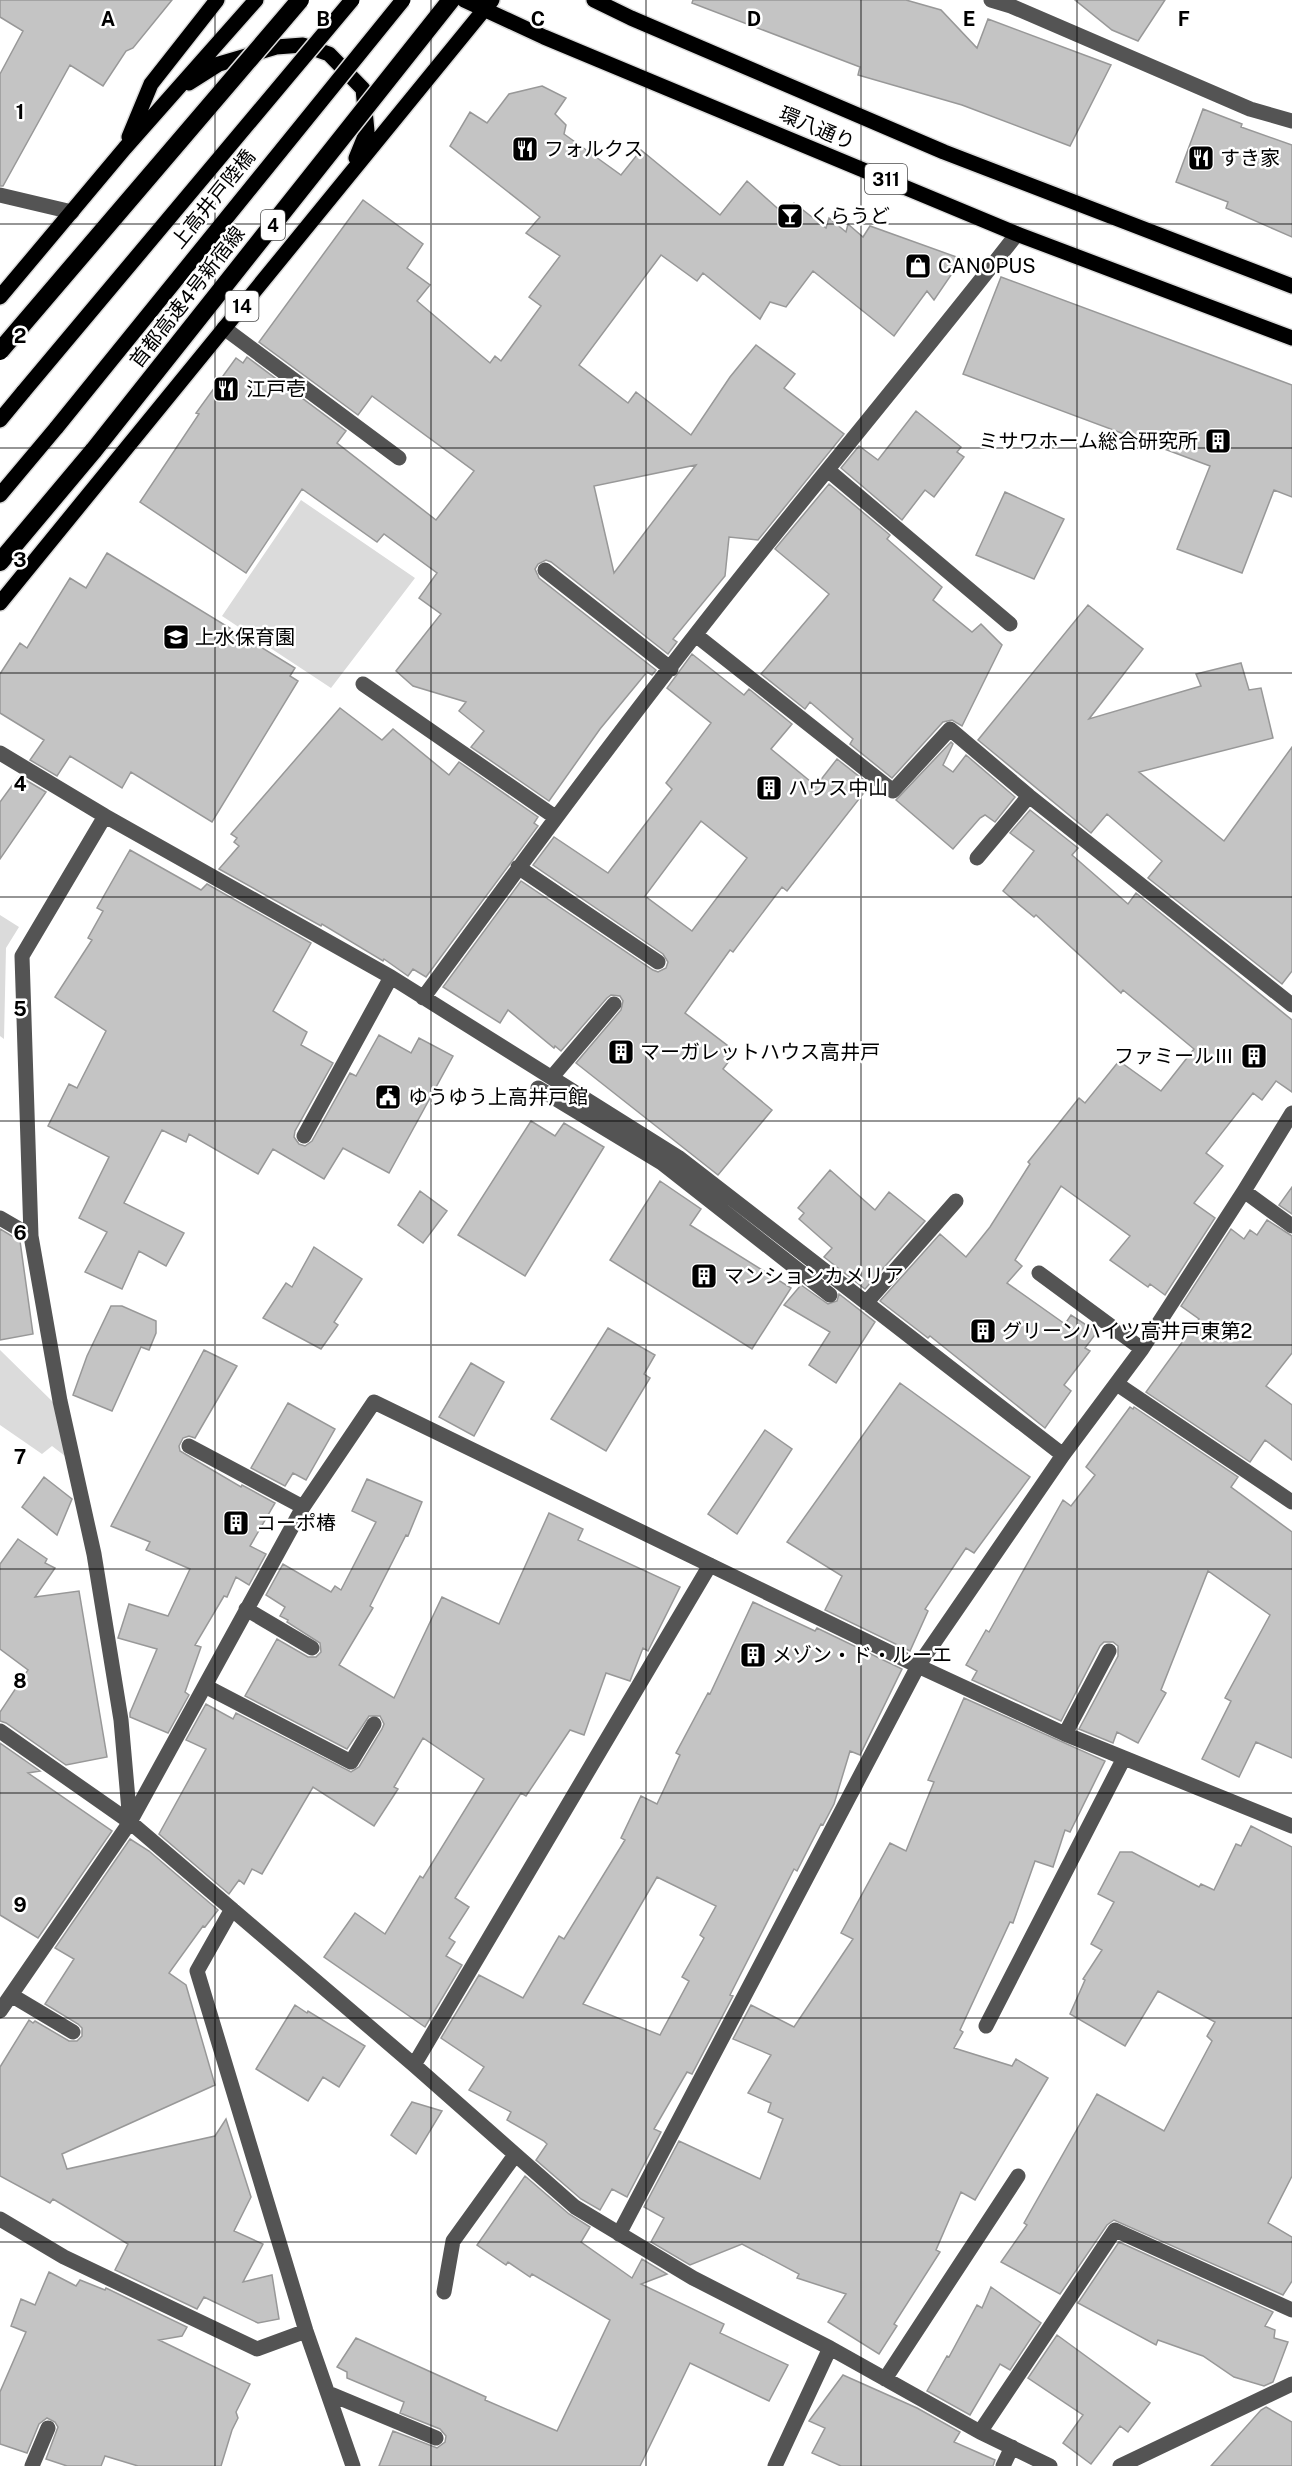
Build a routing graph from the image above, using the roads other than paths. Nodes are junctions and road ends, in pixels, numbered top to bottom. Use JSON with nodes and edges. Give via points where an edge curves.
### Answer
{"nodes":[{"id":1,"x":217,"y":0,"type":"edge"},
{"id":2,"x":256,"y":0,"type":"edge"},
{"id":3,"x":300,"y":0,"type":"edge"},
{"id":4,"x":352,"y":0,"type":"edge"},
{"id":5,"x":403,"y":0,"type":"edge"},
{"id":6,"x":451,"y":0,"type":"edge"},
{"id":7,"x":464,"y":0,"type":"edge"},
{"id":8,"x":594,"y":0,"type":"edge"},
{"id":9,"x":610,"y":0,"type":"edge"},
{"id":10,"x":991,"y":0,"type":"edge"},
{"id":11,"x":488,"y":5,"type":"edge"},
{"id":12,"x":631,"y":18,"type":"junction"},
{"id":13,"x":176,"y":90,"type":"junction"},
{"id":14,"x":1292,"y":121,"type":"edge"},
{"id":15,"x":125,"y":148,"type":"junction"},
{"id":16,"x":349,"y":174,"type":"junction"},
{"id":17,"x":0,"y":195,"type":"edge"},
{"id":18,"x":72,"y":212,"type":"junction"},
{"id":19,"x":1017,"y":234,"type":"junction"},
{"id":20,"x":1292,"y":286,"type":"edge"},
{"id":21,"x":0,"y":297,"type":"edge"},
{"id":22,"x":224,"y":328,"type":"junction"},
{"id":23,"x":1292,"y":338,"type":"edge"},
{"id":24,"x":0,"y":351,"type":"edge"},
{"id":25,"x":0,"y":420,"type":"edge"},
{"id":26,"x":399,"y":459,"type":"dead end"},
{"id":27,"x":829,"y":471,"type":"junction"},
{"id":28,"x":0,"y":495,"type":"edge"},
{"id":29,"x":0,"y":562,"type":"edge"},
{"id":30,"x":545,"y":570,"type":"dead end"},
{"id":31,"x":0,"y":603,"type":"edge"},
{"id":32,"x":1010,"y":624,"type":"dead end"},
{"id":33,"x":697,"y":636,"type":"junction"},
{"id":34,"x":671,"y":669,"type":"junction"},
{"id":35,"x":363,"y":684,"type":"dead end"},
{"id":36,"x":0,"y":753,"type":"edge"},
{"id":37,"x":1029,"y":796,"type":"junction"},
{"id":38,"x":105,"y":816,"type":"junction"},
{"id":39,"x":555,"y":817,"type":"junction"},
{"id":40,"x":977,"y":858,"type":"dead end"},
{"id":41,"x":518,"y":867,"type":"junction"},
{"id":42,"x":658,"y":962,"type":"dead end"},
{"id":43,"x":391,"y":977,"type":"junction"},
{"id":44,"x":423,"y":998,"type":"junction"},
{"id":45,"x":614,"y":1004,"type":"dead end"},
{"id":46,"x":1292,"y":1005,"type":"edge"},
{"id":47,"x":552,"y":1077,"type":"junction"},
{"id":48,"x":538,"y":1088,"type":"dead end"},
{"id":49,"x":1292,"y":1113,"type":"edge"},
{"id":50,"x":304,"y":1136,"type":"dead end"},
{"id":51,"x":1244,"y":1191,"type":"junction"},
{"id":52,"x":956,"y":1201,"type":"dead end"},
{"id":53,"x":0,"y":1218,"type":"edge"},
{"id":54,"x":1292,"y":1226,"type":"edge"},
{"id":55,"x":31,"y":1236,"type":"junction"},
{"id":56,"x":1039,"y":1273,"type":"dead end"},
{"id":57,"x":830,"y":1295,"type":"dead end"},
{"id":58,"x":866,"y":1303,"type":"junction"},
{"id":59,"x":1142,"y":1349,"type":"junction"},
{"id":60,"x":1117,"y":1384,"type":"junction"},
{"id":61,"x":189,"y":1446,"type":"dead end"},
{"id":62,"x":1063,"y":1455,"type":"junction"},
{"id":63,"x":1292,"y":1502,"type":"edge"},
{"id":64,"x":303,"y":1507,"type":"junction"},
{"id":65,"x":710,"y":1565,"type":"junction"},
{"id":66,"x":246,"y":1609,"type":"junction"},
{"id":67,"x":312,"y":1648,"type":"dead end"},
{"id":68,"x":1109,"y":1651,"type":"dead end"},
{"id":69,"x":918,"y":1666,"type":"junction"},
{"id":70,"x":205,"y":1686,"type":"junction"},
{"id":71,"x":374,"y":1724,"type":"dead end"},
{"id":72,"x":0,"y":1731,"type":"edge"},
{"id":73,"x":1065,"y":1734,"type":"junction"},
{"id":74,"x":1124,"y":1758,"type":"junction"},
{"id":75,"x":130,"y":1822,"type":"junction"},
{"id":76,"x":1292,"y":1826,"type":"edge"},
{"id":77,"x":232,"y":1909,"type":"junction"},
{"id":78,"x":11,"y":1995,"type":"junction"},
{"id":79,"x":0,"y":2011,"type":"edge"},
{"id":80,"x":986,"y":2026,"type":"dead end"},
{"id":81,"x":73,"y":2032,"type":"dead end"},
{"id":82,"x":414,"y":2065,"type":"junction"},
{"id":83,"x":516,"y":2154,"type":"junction"},
{"id":84,"x":1018,"y":2176,"type":"dead end"},
{"id":85,"x":0,"y":2218,"type":"edge"},
{"id":86,"x":619,"y":2234,"type":"junction"},
{"id":87,"x":444,"y":2292,"type":"dead end"},
{"id":88,"x":1292,"y":2310,"type":"edge"},
{"id":89,"x":306,"y":2331,"type":"junction"},
{"id":90,"x":830,"y":2348,"type":"junction"},
{"id":91,"x":885,"y":2379,"type":"junction"},
{"id":92,"x":1292,"y":2384,"type":"edge"},
{"id":93,"x":328,"y":2393,"type":"junction"},
{"id":94,"x":48,"y":2427,"type":"dead end"},
{"id":95,"x":980,"y":2432,"type":"junction"},
{"id":96,"x":436,"y":2438,"type":"dead end"},
{"id":97,"x":1012,"y":2447,"type":"junction"},
{"id":98,"x":352,"y":2464,"type":"edge"},
{"id":99,"x":32,"y":2466,"type":"edge"},
{"id":100,"x":775,"y":2466,"type":"edge"},
{"id":101,"x":1003,"y":2466,"type":"edge"},
{"id":102,"x":1050,"y":2466,"type":"edge"},
{"id":103,"x":1120,"y":2466,"type":"edge"}],
"edges":[{"from":1,"to":15,"type":"main road","via":[[151,84]]},
{"from":2,"to":13,"type":"main road"},
{"from":3,"to":24,"type":"highway","bridge":true},
{"from":4,"to":25,"type":"main road","name":"上高井戸陸橋","bridge":true},
{"from":5,"to":28,"type":"main road","name":"上高井戸陸橋","bridge":true},
{"from":6,"to":29,"type":"highway","name":"首都高速4号新宿線","number":"4","bridge":true,"via":[[94,450]]},
{"from":7,"to":11,"type":"main road","name":"環八通り","number":"311"},
{"from":8,"to":12,"type":"main road","name":"環八通り","number":"311"},
{"from":9,"to":12,"type":"main road"},
{"from":10,"to":14,"type":"street","via":[[1250,108]]},
{"from":11,"to":16,"type":"main road","number":"14"},
{"from":11,"to":19,"type":"main road","name":"環八通り","number":"311"},
{"from":12,"to":20,"type":"main road","name":"環八通り","number":"311","via":[[944,152]]},
{"from":13,"to":15,"type":"main road"},
{"from":13,"to":16,"type":"main road","via":[[219,64],[276,47],[303,45],[329,54],[363,89],[367,131]]},
{"from":15,"to":18,"type":"main road"},
{"from":16,"to":22,"type":"main road","number":"14"},
{"from":17,"to":18,"type":"street"},
{"from":18,"to":21,"type":"main road"},
{"from":19,"to":23,"type":"main road","name":"環八通り","number":"311"},
{"from":19,"to":27,"type":"street"},
{"from":22,"to":26,"type":"street"},
{"from":22,"to":31,"type":"main road","number":"14"},
{"from":27,"to":32,"type":"street"},
{"from":27,"to":33,"type":"street"},
{"from":30,"to":34,"type":"street"},
{"from":33,"to":34,"type":"street"},
{"from":33,"to":37,"type":"street","via":[[893,791],[950,729]]},
{"from":34,"to":39,"type":"street"},
{"from":35,"to":39,"type":"street"},
{"from":36,"to":38,"type":"street"},
{"from":37,"to":40,"type":"street"},
{"from":37,"to":46,"type":"street"},
{"from":38,"to":43,"type":"street"},
{"from":38,"to":55,"type":"street","via":[[22,956]]},
{"from":39,"to":41,"type":"street"},
{"from":41,"to":42,"type":"street"},
{"from":41,"to":44,"type":"street"},
{"from":43,"to":44,"type":"street"},
{"from":43,"to":50,"type":"street"},
{"from":44,"to":47,"type":"street"},
{"from":45,"to":47,"type":"street"},
{"from":47,"to":58,"type":"street","via":[[678,1157]]},
{"from":48,"to":57,"type":"street","via":[[662,1163]]},
{"from":49,"to":51,"type":"street"},
{"from":51,"to":54,"type":"street"},
{"from":51,"to":59,"type":"street"},
{"from":52,"to":58,"type":"street"},
{"from":53,"to":55,"type":"street"},
{"from":55,"to":75,"type":"street","via":[[60,1401],[94,1554],[121,1720]]},
{"from":56,"to":59,"type":"street"},
{"from":58,"to":62,"type":"street"},
{"from":59,"to":60,"type":"street"},
{"from":60,"to":62,"type":"street"},
{"from":60,"to":63,"type":"street"},
{"from":61,"to":64,"type":"street"},
{"from":62,"to":69,"type":"street"},
{"from":64,"to":65,"type":"street","via":[[374,1402]]},
{"from":64,"to":66,"type":"street"},
{"from":65,"to":69,"type":"street"},
{"from":65,"to":82,"type":"street"},
{"from":66,"to":67,"type":"street"},
{"from":66,"to":70,"type":"street"},
{"from":68,"to":73,"type":"street"},
{"from":69,"to":73,"type":"street"},
{"from":69,"to":86,"type":"street"},
{"from":70,"to":71,"type":"street","via":[[351,1762]]},
{"from":70,"to":75,"type":"street"},
{"from":72,"to":75,"type":"street"},
{"from":73,"to":74,"type":"street"},
{"from":74,"to":76,"type":"street"},
{"from":74,"to":80,"type":"street"},
{"from":75,"to":77,"type":"street"},
{"from":75,"to":78,"type":"street"},
{"from":77,"to":82,"type":"street"},
{"from":77,"to":89,"type":"street","via":[[197,1971]]},
{"from":78,"to":79,"type":"street"},
{"from":78,"to":81,"type":"street"},
{"from":82,"to":83,"type":"street"},
{"from":83,"to":86,"type":"street","via":[[575,2207]]},
{"from":83,"to":87,"type":"street","via":[[453,2241]]},
{"from":84,"to":91,"type":"street"},
{"from":85,"to":89,"type":"street","via":[[64,2257],[257,2349]]},
{"from":86,"to":90,"type":"street","via":[[693,2278]]},
{"from":88,"to":95,"type":"street","via":[[1115,2230]]},
{"from":89,"to":93,"type":"street"},
{"from":90,"to":91,"type":"street"},
{"from":90,"to":100,"type":"street"},
{"from":91,"to":95,"type":"street"},
{"from":92,"to":103,"type":"street"},
{"from":93,"to":96,"type":"street"},
{"from":93,"to":98,"type":"street"},
{"from":94,"to":99,"type":"street"},
{"from":95,"to":97,"type":"street"},
{"from":97,"to":101,"type":"street"},
{"from":97,"to":102,"type":"street"}]}
